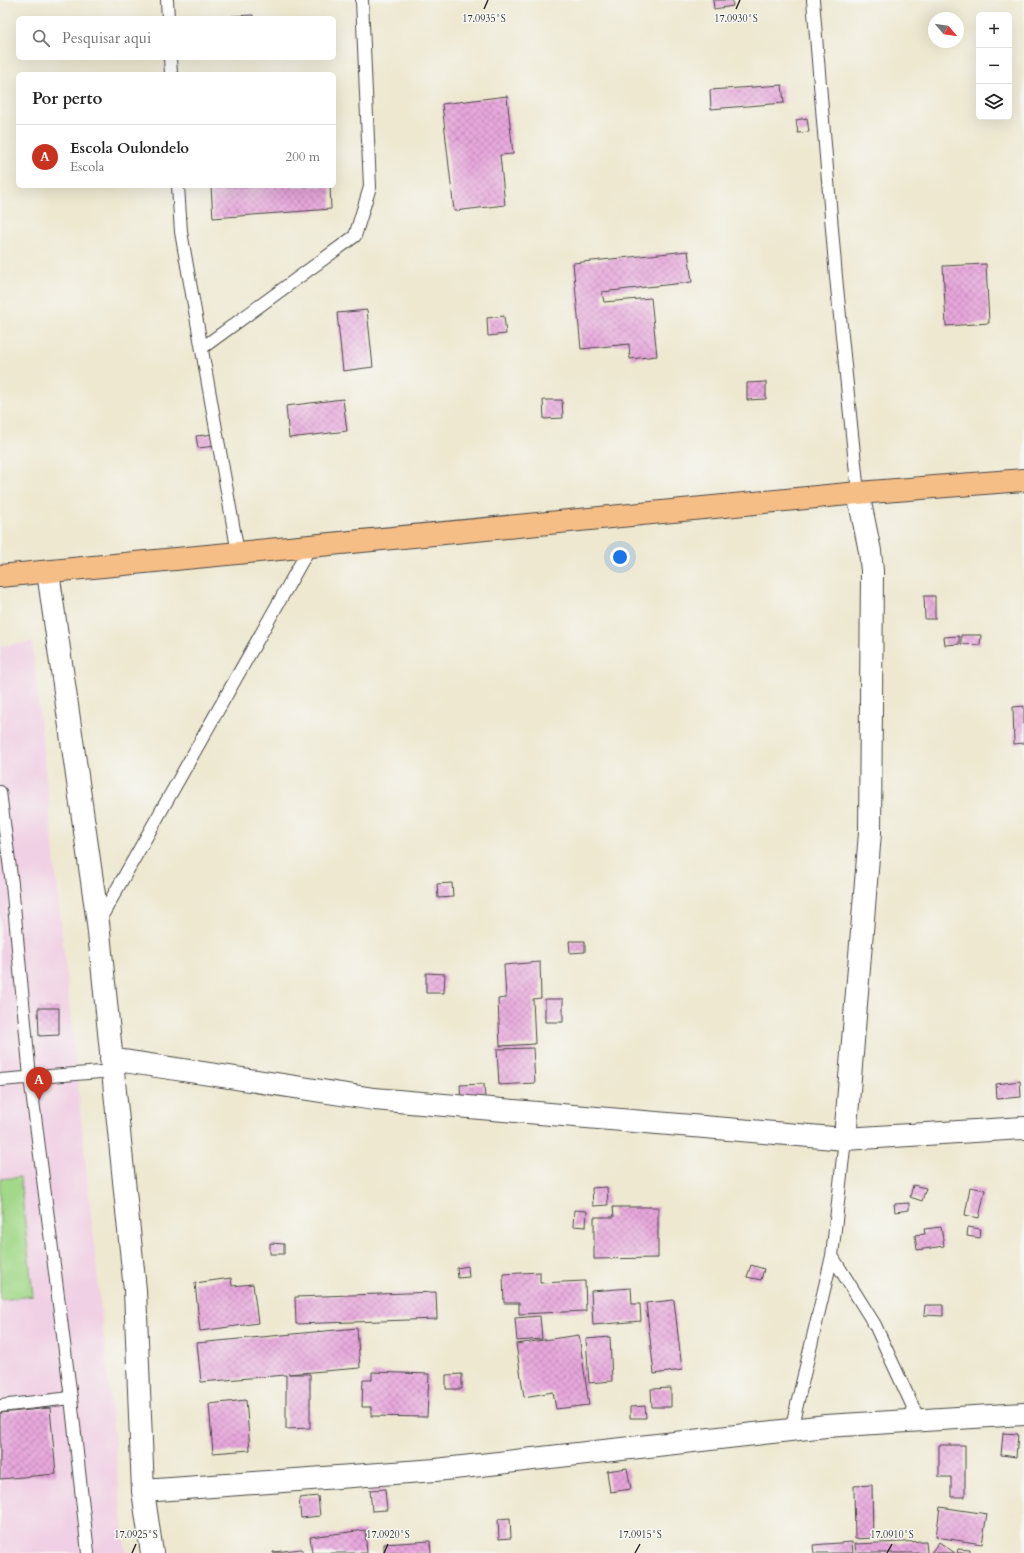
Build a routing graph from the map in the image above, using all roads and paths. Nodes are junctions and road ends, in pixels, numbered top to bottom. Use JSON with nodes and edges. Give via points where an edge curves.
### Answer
{"nodes":[{"id":1,"x":167,"y":0,"type":"edge"},
{"id":2,"x":362,"y":0,"type":"edge"},
{"id":3,"x":813,"y":0,"type":"edge"},
{"id":4,"x":168,"y":16,"type":"edge"},
{"id":5,"x":170,"y":60,"type":"edge"},
{"id":6,"x":171,"y":72,"type":"edge"},
{"id":7,"x":178,"y":188,"type":"edge"},
{"id":8,"x":202,"y":348,"type":"junction"},
{"id":9,"x":1024,"y":480,"type":"edge"},
{"id":10,"x":858,"y":493,"type":"junction"},
{"id":11,"x":310,"y":546,"type":"junction"},
{"id":12,"x":238,"y":553,"type":"junction"},
{"id":13,"x":48,"y":572,"type":"junction"},
{"id":14,"x":0,"y":576,"type":"edge"},
{"id":15,"x":0,"y":792,"type":"edge"},
{"id":16,"x":98,"y":923,"type":"junction"},
{"id":17,"x":112,"y":1065,"type":"junction"},
{"id":18,"x":30,"y":1077,"type":"junction"},
{"id":19,"x":0,"y":1080,"type":"edge"},
{"id":20,"x":1024,"y":1128,"type":"edge"},
{"id":21,"x":845,"y":1139,"type":"junction"},
{"id":22,"x":832,"y":1256,"type":"junction"},
{"id":23,"x":71,"y":1398,"type":"junction"},
{"id":24,"x":0,"y":1406,"type":"edge"},
{"id":25,"x":1024,"y":1414,"type":"edge"},
{"id":26,"x":919,"y":1420,"type":"junction"},
{"id":27,"x":791,"y":1430,"type":"junction"},
{"id":28,"x":143,"y":1491,"type":"junction"},
{"id":29,"x":88,"y":1553,"type":"edge"},
{"id":30,"x":152,"y":1553,"type":"edge"}],
"edges":[{"from":1,"to":4,"type":"lane"},
{"from":2,"to":8,"type":"lane","via":[[370,187],[355,236]]},
{"from":3,"to":10,"type":"lane","via":[[836,277]]},
{"from":5,"to":6,"type":"lane"},
{"from":7,"to":8,"type":"lane","via":[[181,232]]},
{"from":8,"to":12,"type":"lane"},
{"from":9,"to":10,"type":"main road"},
{"from":10,"to":11,"type":"main road"},
{"from":10,"to":21,"type":"street","via":[[872,571],[870,833]]},
{"from":11,"to":12,"type":"main road"},
{"from":11,"to":16,"type":"lane"},
{"from":12,"to":13,"type":"main road"},
{"from":13,"to":14,"type":"main road"},
{"from":13,"to":16,"type":"street"},
{"from":15,"to":18,"type":"lane","via":[[12,884]]},
{"from":16,"to":17,"type":"street"},
{"from":17,"to":18,"type":"lane"},
{"from":17,"to":21,"type":"street","via":[[374,1099]]},
{"from":17,"to":28,"type":"street","via":[[135,1290]]},
{"from":18,"to":19,"type":"lane"},
{"from":18,"to":23,"type":"lane"},
{"from":20,"to":21,"type":"street"},
{"from":21,"to":22,"type":"lane"},
{"from":22,"to":26,"type":"lane","via":[[875,1325]]},
{"from":22,"to":27,"type":"lane"},
{"from":23,"to":24,"type":"lane"},
{"from":23,"to":29,"type":"lane"},
{"from":25,"to":26,"type":"street"},
{"from":26,"to":27,"type":"street"},
{"from":27,"to":28,"type":"street","via":[[436,1470]]},
{"from":28,"to":30,"type":"street"}]}
